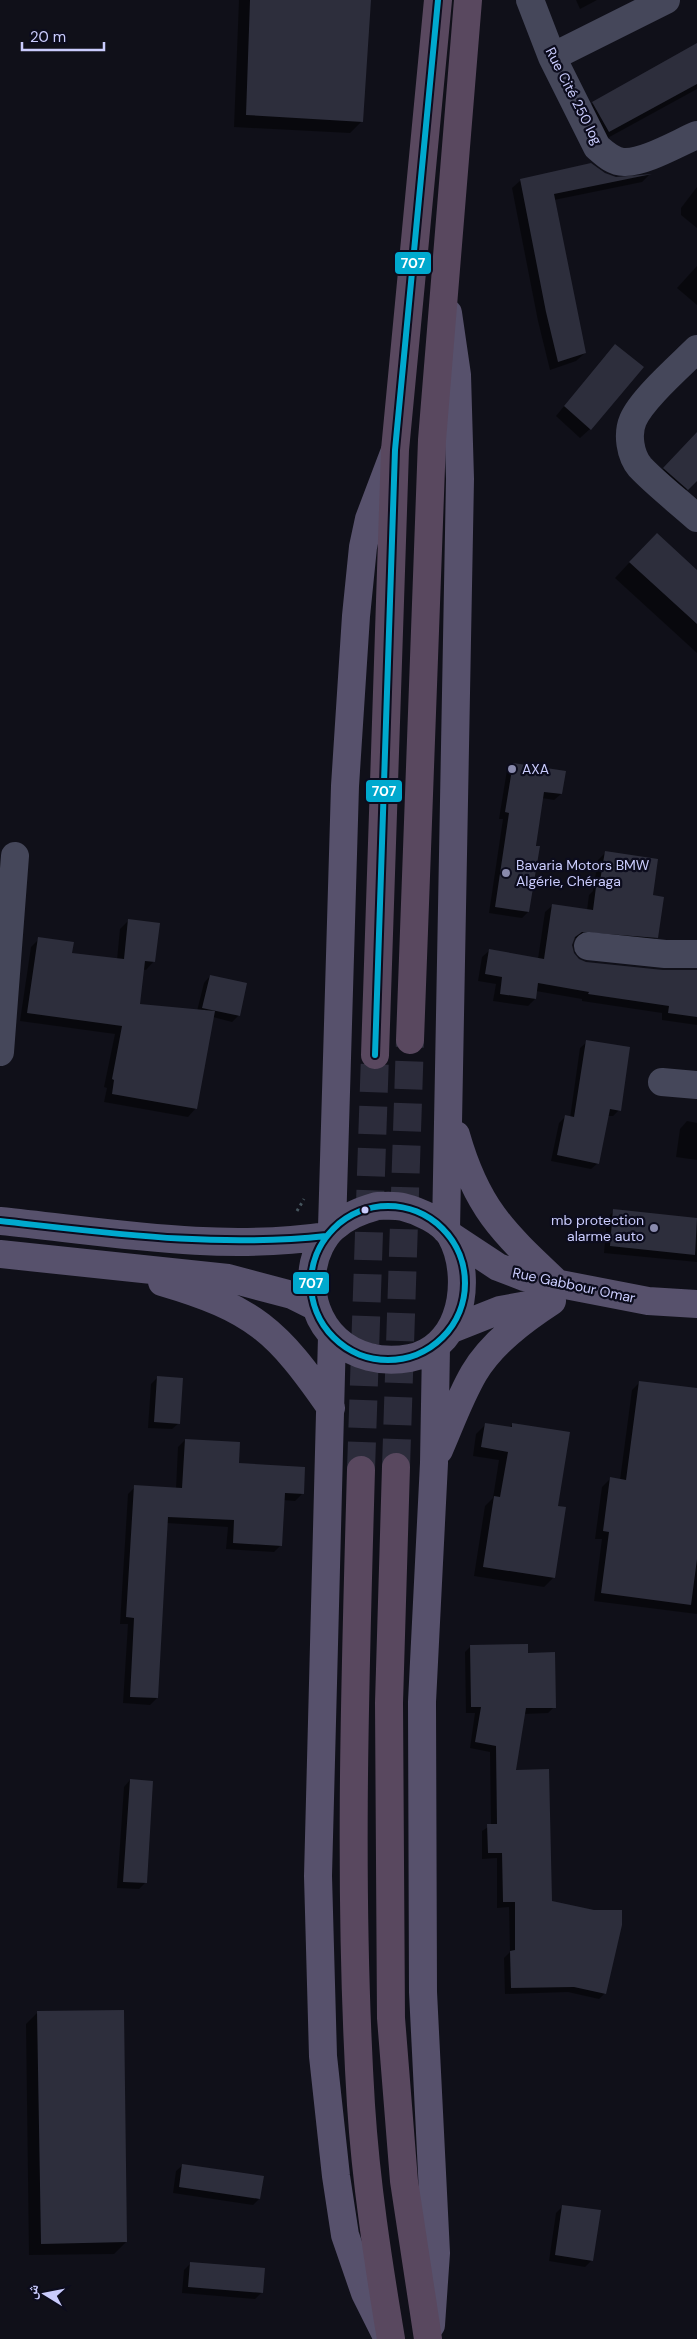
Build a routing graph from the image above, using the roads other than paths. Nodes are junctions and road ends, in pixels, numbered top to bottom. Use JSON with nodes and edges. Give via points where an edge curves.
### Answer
{"nodes":[{"id":1,"x":438,"y":0,"type":"edge"},
{"id":2,"x":468,"y":0,"type":"edge"},
{"id":3,"x":530,"y":0,"type":"edge"},
{"id":4,"x":666,"y":0,"type":"edge"},
{"id":5,"x":552,"y":57,"type":"junction"},
{"id":6,"x":697,"y":135,"type":"edge"},
{"id":7,"x":443,"y":286,"type":"junction"},
{"id":8,"x":697,"y":349,"type":"edge"},
{"id":9,"x":395,"y":450,"type":"junction"},
{"id":10,"x":697,"y":518,"type":"edge"},
{"id":11,"x":15,"y":856,"type":"dead end"},
{"id":12,"x":588,"y":946,"type":"dead end"},
{"id":13,"x":697,"y":954,"type":"edge"},
{"id":14,"x":410,"y":1040,"type":"tunnel mouth"},
{"id":15,"x":0,"y":1052,"type":"edge"},
{"id":16,"x":375,"y":1054,"type":"tunnel mouth"},
{"id":17,"x":662,"y":1082,"type":"dead end"},
{"id":18,"x":697,"y":1085,"type":"edge"},
{"id":19,"x":449,"y":1110,"type":"junction"},
{"id":20,"x":0,"y":1221,"type":"edge"},
{"id":21,"x":329,"y":1232,"type":"junction"},
{"id":22,"x":448,"y":1233,"type":"junction"},
{"id":23,"x":0,"y":1254,"type":"edge"},
{"id":24,"x":100,"y":1264,"type":"junction"},
{"id":25,"x":555,"y":1292,"type":"junction"},
{"id":26,"x":697,"y":1304,"type":"edge"},
{"id":27,"x":316,"y":1307,"type":"junction"},
{"id":28,"x":332,"y":1336,"type":"junction"},
{"id":29,"x":444,"y":1338,"type":"junction"},
{"id":30,"x":331,"y":1408,"type":"junction"},
{"id":31,"x":434,"y":1463,"type":"junction"},
{"id":32,"x":396,"y":1467,"type":"tunnel mouth"},
{"id":33,"x":361,"y":1470,"type":"tunnel mouth"},
{"id":34,"x":390,"y":2339,"type":"edge"},
{"id":35,"x":428,"y":2339,"type":"edge"}],
"edges":[{"from":1,"to":9,"type":"highway"},
{"from":2,"to":7,"type":"highway"},
{"from":3,"to":5,"type":"street","name":"Rue Cité 250 log"},
{"from":4,"to":5,"type":"street"},
{"from":5,"to":6,"type":"street","name":"Rue Cité 250 log","via":[[597,147],[609,158],[623,162],[638,160]]},
{"from":7,"to":14,"type":"highway","via":[[427,530]]},
{"from":7,"to":19,"type":"main road","via":[[460,420]]},
{"from":8,"to":10,"type":"street","via":[[640,409],[630,436],[632,453],[639,466]]},
{"from":9,"to":16,"type":"highway"},
{"from":9,"to":21,"type":"main road","via":[[369,519],[356,616],[345,786]]},
{"from":11,"to":15,"type":"street"},
{"from":12,"to":13,"type":"street"},
{"from":17,"to":18,"type":"street"},
{"from":19,"to":22,"type":"main road"},
{"from":19,"to":25,"type":"main road","via":[[465,1167],[488,1212]]},
{"from":20,"to":21,"type":"main road","via":[[229,1243],[277,1242]]},
{"from":21,"to":22,"type":"main road","via":[[353,1214],[377,1206],[402,1206],[426,1215]]},
{"from":21,"to":27,"type":"main road","via":[[319,1249],[312,1278]]},
{"from":22,"to":25,"type":"main road","name":"Rue Gabbour Omar","via":[[498,1266]]},
{"from":22,"to":29,"type":"main road","via":[[458,1253],[462,1292]]},
{"from":23,"to":24,"type":"main road"},
{"from":24,"to":27,"type":"main road","via":[[228,1278],[292,1294]]},
{"from":24,"to":30,"type":"main road","via":[[204,1294],[241,1312],[264,1327],[289,1350]]},
{"from":25,"to":26,"type":"main road","name":"Rue Gabbour Omar","via":[[613,1292],[648,1301]]},
{"from":25,"to":29,"type":"main road","name":"Rue Gabbour Omar","via":[[500,1310]]},
{"from":25,"to":31,"type":"main road","via":[[480,1363]]},
{"from":27,"to":28,"type":"main road"},
{"from":28,"to":29,"type":"main road","via":[[350,1350],[371,1359],[393,1361],[415,1357]]},
{"from":28,"to":30,"type":"main road"},
{"from":29,"to":31,"type":"main road"},
{"from":30,"to":34,"type":"main road","via":[[318,1876],[323,2056],[345,2235],[365,2293]]},
{"from":31,"to":35,"type":"main road","via":[[422,1702],[423,1992],[436,2253]]},
{"from":32,"to":35,"type":"highway","via":[[389,1703],[391,2018],[404,2181]]},
{"from":33,"to":34,"type":"highway","via":[[354,1707],[357,2026],[368,2186]]}]}
